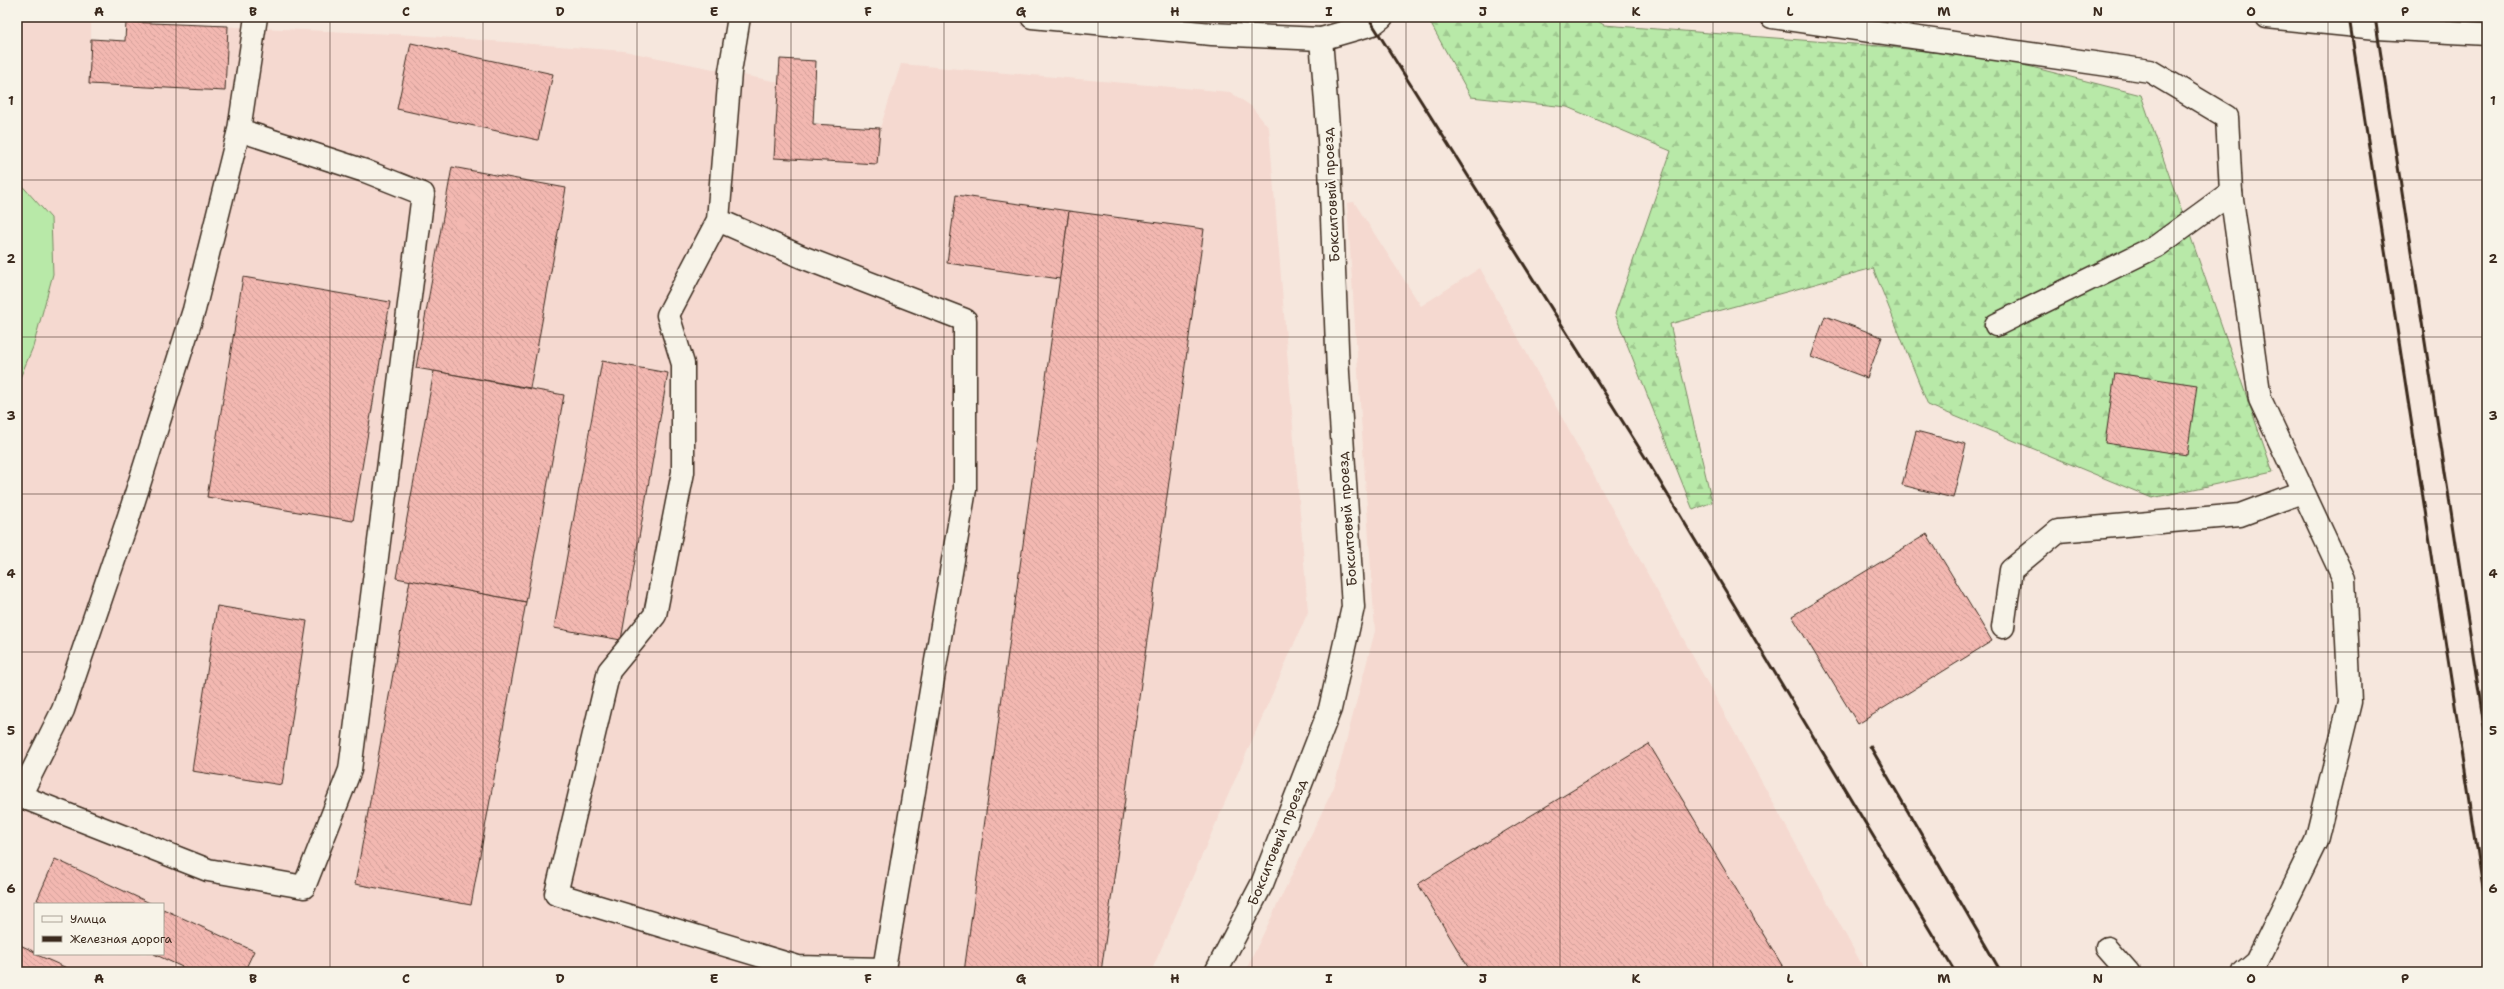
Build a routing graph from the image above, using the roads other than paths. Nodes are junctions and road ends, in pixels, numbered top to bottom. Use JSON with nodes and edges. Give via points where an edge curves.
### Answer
{"nodes":[{"id":1,"x":256,"y":17,"type":"edge"},
{"id":2,"x":739,"y":17,"type":"edge"},
{"id":3,"x":1032,"y":17,"type":"edge"},
{"id":4,"x":1382,"y":17,"type":"edge"},
{"id":5,"x":1772,"y":17,"type":"edge"},
{"id":6,"x":2266,"y":17,"type":"edge"},
{"id":7,"x":2487,"y":34,"type":"edge"},
{"id":8,"x":1321,"y":39,"type":"junction"},
{"id":9,"x":239,"y":130,"type":"junction"},
{"id":10,"x":2231,"y":192,"type":"junction"},
{"id":11,"x":718,"y":220,"type":"junction"},
{"id":12,"x":1996,"y":325,"type":"dead end"},
{"id":13,"x":2302,"y":492,"type":"junction"},
{"id":14,"x":2003,"y":627,"type":"dead end"},
{"id":15,"x":18,"y":796,"type":"edge"},
{"id":16,"x":2107,"y":948,"type":"dead end"},
{"id":17,"x":1216,"y":972,"type":"edge"},
{"id":18,"x":2128,"y":972,"type":"edge"},
{"id":19,"x":2244,"y":972,"type":"edge"}],
"edges":[{"from":1,"to":9,"type":"street"},
{"from":2,"to":11,"type":"street","via":[[730,72]]},
{"from":3,"to":8,"type":"street","via":[[1212,34]]},
{"from":4,"to":8,"type":"street","via":[[1372,24]]},
{"from":5,"to":10,"type":"street","via":[[2150,70],[2227,116]]},
{"from":6,"to":7,"type":"street","via":[[2377,28]]},
{"from":8,"to":17,"type":"street","name":"Бокситовый проезд","via":[[1329,140],[1338,373],[1353,607],[1330,709],[1262,884]]},
{"from":9,"to":15,"type":"street","via":[[194,310],[129,516],[63,710]]},
{"from":9,"to":15,"type":"street","via":[[365,171],[423,194],[350,770],[304,887],[208,870]]},
{"from":10,"to":12,"type":"street","via":[[2157,246]]},
{"from":10,"to":13,"type":"street","via":[[2260,399]]},
{"from":11,"to":11,"type":"street","via":[[802,257],[965,320],[964,489],[884,969],[798,967],[556,894],[609,671],[656,615],[683,472],[683,364],[668,316]]},
{"from":13,"to":14,"type":"street","via":[[2240,515],[2058,531],[2010,570]]},
{"from":13,"to":19,"type":"street","via":[[2344,580],[2350,702],[2316,841],[2257,961]]},
{"from":16,"to":18,"type":"street"}]}
